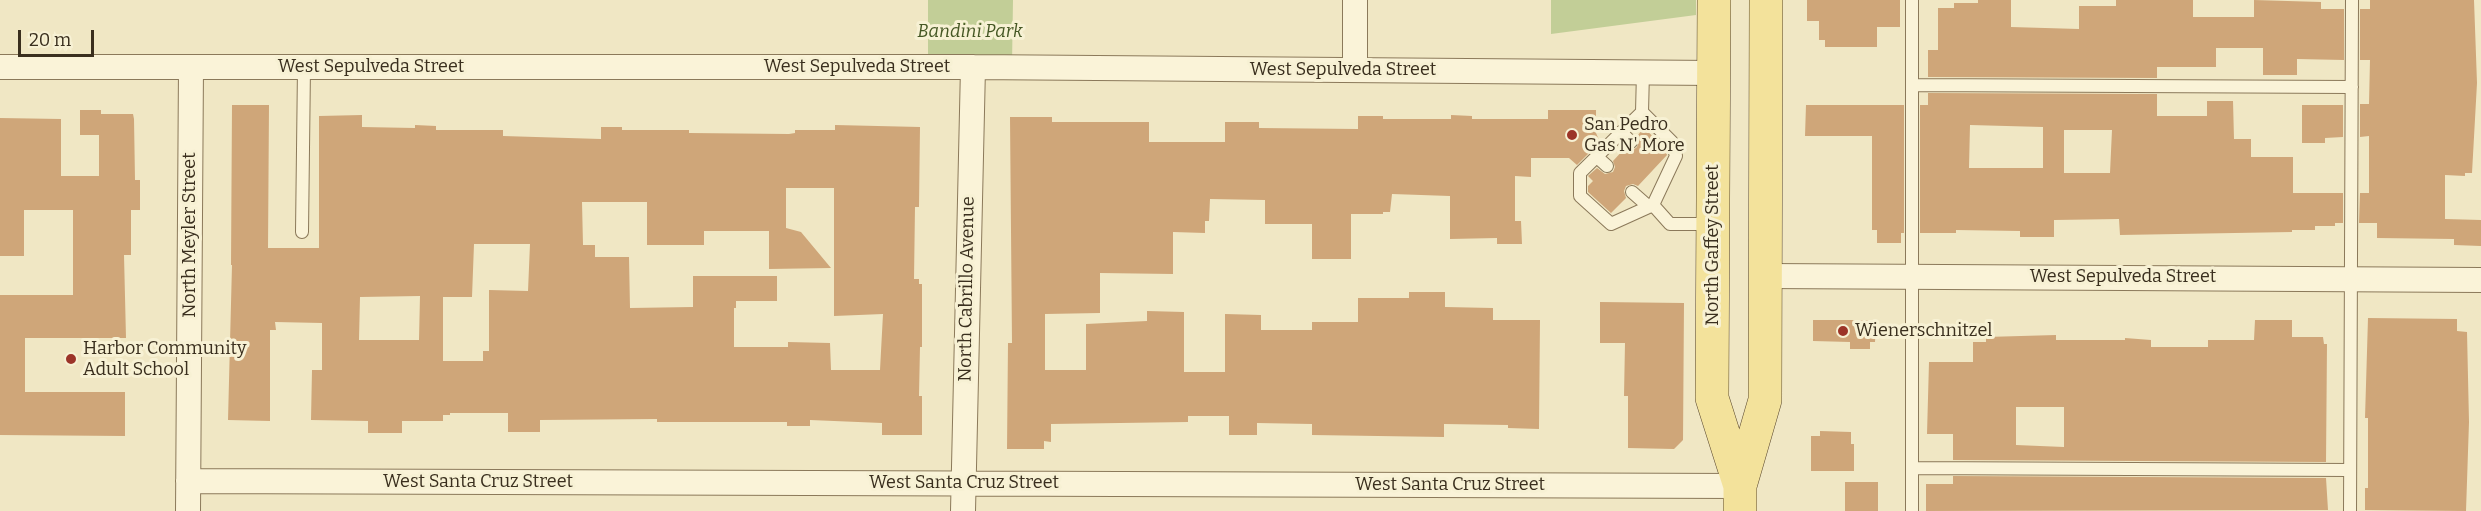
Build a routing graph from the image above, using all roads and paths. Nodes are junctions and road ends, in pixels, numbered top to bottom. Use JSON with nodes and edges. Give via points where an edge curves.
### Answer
{"nodes":[{"id":1,"x":1355,"y":0,"type":"edge"},
{"id":2,"x":1714,"y":0,"type":"edge"},
{"id":3,"x":1766,"y":0,"type":"edge"},
{"id":4,"x":1912,"y":0,"type":"edge"},
{"id":5,"x":2352,"y":0,"type":"edge"},
{"id":6,"x":191,"y":66,"type":"junction"},
{"id":7,"x":0,"y":67,"type":"edge"},
{"id":8,"x":304,"y":67,"type":"junction"},
{"id":9,"x":973,"y":67,"type":"junction"},
{"id":10,"x":1356,"y":70,"type":"junction"},
{"id":11,"x":1643,"y":72,"type":"junction"},
{"id":12,"x":1714,"y":73,"type":"junction"},
{"id":13,"x":1912,"y":85,"type":"junction"},
{"id":14,"x":2352,"y":87,"type":"junction"},
{"id":15,"x":1642,"y":112,"type":"junction"},
{"id":16,"x":1621,"y":132,"type":"junction"},
{"id":17,"x":1631,"y":142,"type":"dead end"},
{"id":18,"x":1597,"y":157,"type":"junction"},
{"id":19,"x":1607,"y":166,"type":"dead end"},
{"id":20,"x":1656,"y":168,"type":"dead end"},
{"id":21,"x":1666,"y":177,"type":"junction"},
{"id":22,"x":1632,"y":192,"type":"dead end"},
{"id":23,"x":1651,"y":206,"type":"junction"},
{"id":24,"x":1713,"y":224,"type":"junction"},
{"id":25,"x":302,"y":232,"type":"dead end"},
{"id":26,"x":1766,"y":276,"type":"junction"},
{"id":27,"x":1911,"y":276,"type":"junction"},
{"id":28,"x":2352,"y":279,"type":"junction"},
{"id":29,"x":2481,"y":279,"type":"edge"},
{"id":30,"x":1912,"y":468,"type":"junction"},
{"id":31,"x":2350,"y":470,"type":"junction"},
{"id":32,"x":188,"y":481,"type":"junction"},
{"id":33,"x":963,"y":483,"type":"junction"},
{"id":34,"x":1740,"y":499,"type":"edge"},
{"id":35,"x":188,"y":511,"type":"edge"},
{"id":36,"x":963,"y":511,"type":"edge"},
{"id":37,"x":1912,"y":511,"type":"edge"},
{"id":38,"x":2350,"y":511,"type":"edge"}],
"edges":[{"from":1,"to":10,"type":"street"},
{"from":2,"to":12,"type":"main road","name":"North Gaffey Street"},
{"from":3,"to":26,"type":"main road"},
{"from":4,"to":13,"type":"lane"},
{"from":5,"to":14,"type":"lane"},
{"from":6,"to":7,"type":"street","name":"West Sepulveda Street"},
{"from":6,"to":8,"type":"street","name":"West Sepulveda Street"},
{"from":6,"to":32,"type":"street","name":"North Meyler Street"},
{"from":8,"to":9,"type":"street","name":"West Sepulveda Street"},
{"from":8,"to":25,"type":"lane"},
{"from":9,"to":10,"type":"street","name":"West Sepulveda Street"},
{"from":9,"to":33,"type":"street","name":"North Cabrillo Avenue"},
{"from":10,"to":11,"type":"street","name":"West Sepulveda Street"},
{"from":11,"to":12,"type":"street","name":"West Sepulveda Street"},
{"from":11,"to":15,"type":"lane"},
{"from":12,"to":24,"type":"main road","name":"North Gaffey Street"},
{"from":13,"to":14,"type":"lane"},
{"from":13,"to":27,"type":"lane"},
{"from":14,"to":28,"type":"lane"},
{"from":15,"to":16,"type":"lane"},
{"from":15,"to":21,"type":"lane","via":[[1672,142],[1676,156]]},
{"from":16,"to":17,"type":"lane"},
{"from":16,"to":18,"type":"lane"},
{"from":18,"to":19,"type":"lane"},
{"from":18,"to":23,"type":"lane","via":[[1580,173],[1580,196],[1611,224]]},
{"from":20,"to":21,"type":"lane"},
{"from":21,"to":23,"type":"lane"},
{"from":22,"to":23,"type":"lane"},
{"from":23,"to":24,"type":"lane","via":[[1670,224]]},
{"from":24,"to":34,"type":"main road","name":"North Gaffey Street","via":[[1712,398]]},
{"from":26,"to":27,"type":"street","name":"West Sepulveda Street"},
{"from":26,"to":34,"type":"main road","via":[[1765,400]]},
{"from":27,"to":28,"type":"street","name":"West Sepulveda Street"},
{"from":27,"to":30,"type":"lane"},
{"from":28,"to":29,"type":"street","name":"West Sepulveda Street"},
{"from":28,"to":31,"type":"lane"},
{"from":30,"to":31,"type":"lane"},
{"from":30,"to":37,"type":"lane"},
{"from":31,"to":38,"type":"lane"},
{"from":32,"to":33,"type":"street","name":"West Santa Cruz Street"},
{"from":32,"to":35,"type":"street","name":"North Meyler Street"},
{"from":33,"to":34,"type":"street","name":"West Santa Cruz Street"},
{"from":33,"to":36,"type":"street","name":"North Cabrillo Avenue"}]}
